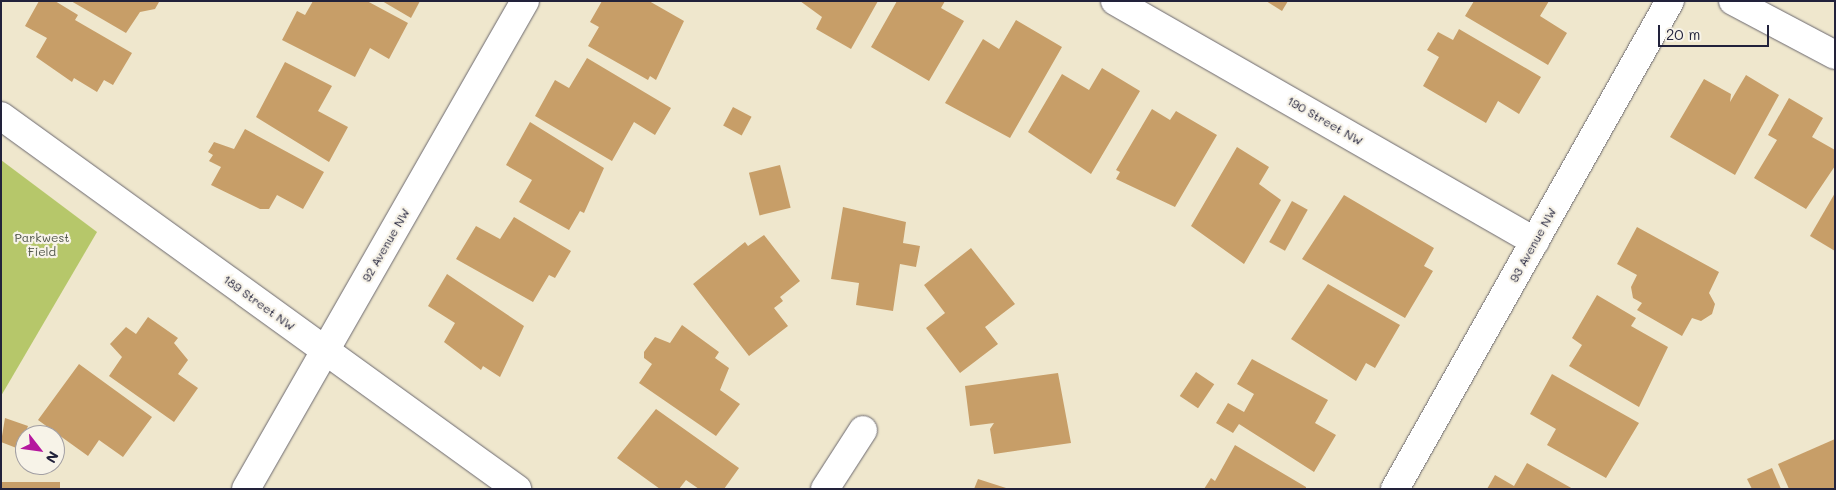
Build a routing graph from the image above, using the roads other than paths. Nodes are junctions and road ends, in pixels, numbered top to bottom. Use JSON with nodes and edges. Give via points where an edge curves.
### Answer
{"nodes":[{"id":1,"x":525,"y":1,"type":"edge"},
{"id":2,"x":1115,"y":1,"type":"edge"},
{"id":3,"x":1670,"y":1,"type":"edge"},
{"id":4,"x":1733,"y":1,"type":"edge"},
{"id":5,"x":1835,"y":55,"type":"edge"},
{"id":6,"x":1,"y":116,"type":"edge"},
{"id":7,"x":1535,"y":242,"type":"junction"},
{"id":8,"x":325,"y":351,"type":"junction"},
{"id":9,"x":864,"y":430,"type":"dead end"},
{"id":10,"x":246,"y":489,"type":"edge"},
{"id":11,"x":517,"y":489,"type":"edge"},
{"id":12,"x":825,"y":489,"type":"edge"},
{"id":13,"x":1395,"y":489,"type":"edge"}],
"edges":[{"from":1,"to":8,"type":"street","name":"92 Avenue NW"},
{"from":2,"to":7,"type":"street","name":"190 Street NW"},
{"from":3,"to":7,"type":"street","name":"93 Avenue NW"},
{"from":4,"to":5,"type":"street"},
{"from":6,"to":8,"type":"street","name":"189 Street NW"},
{"from":7,"to":13,"type":"street","name":"93 Avenue NW"},
{"from":8,"to":10,"type":"street","name":"92 Avenue NW"},
{"from":8,"to":11,"type":"street","name":"189 Street NW"},
{"from":9,"to":12,"type":"street"}]}
